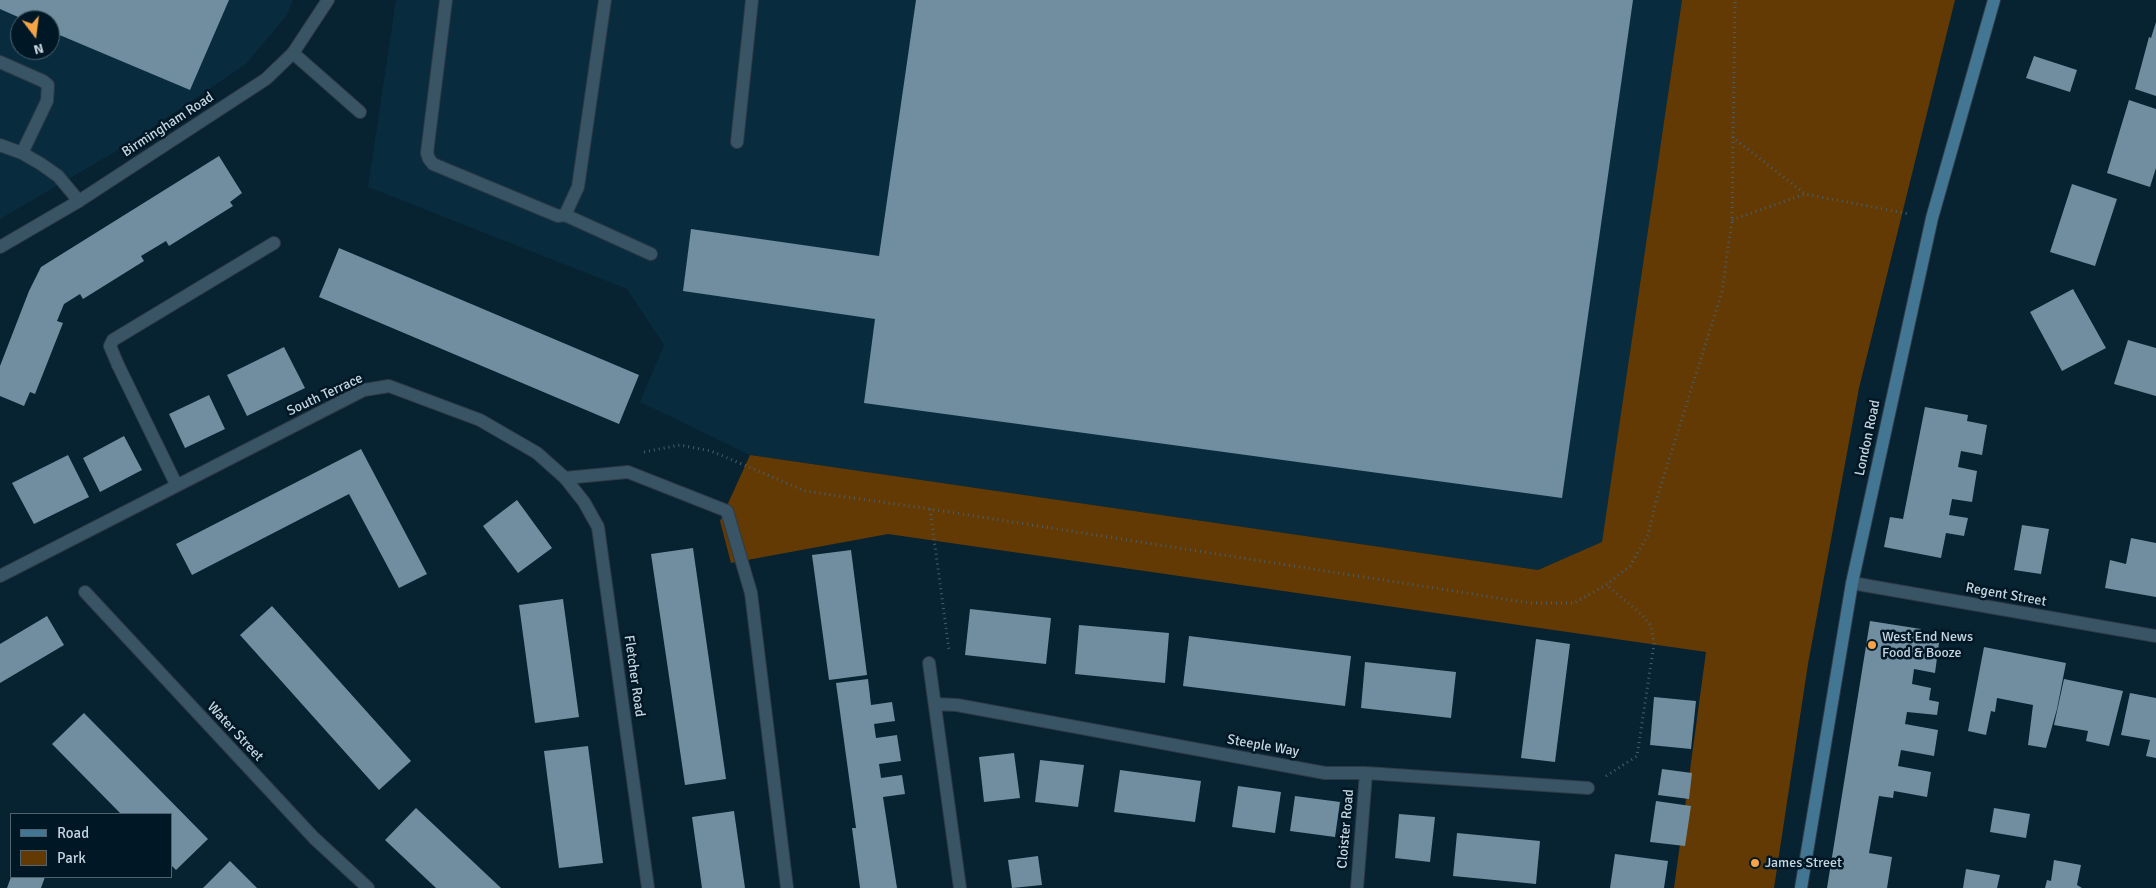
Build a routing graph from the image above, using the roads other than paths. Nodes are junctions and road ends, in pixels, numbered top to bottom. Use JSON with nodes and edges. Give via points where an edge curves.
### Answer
{"nodes":[{"id":1,"x":328,"y":0,"type":"edge"},
{"id":2,"x":446,"y":0,"type":"edge"},
{"id":3,"x":605,"y":0,"type":"edge"},
{"id":4,"x":752,"y":0,"type":"edge"},
{"id":5,"x":1994,"y":0,"type":"edge"},
{"id":6,"x":293,"y":53,"type":"junction"},
{"id":7,"x":0,"y":62,"type":"edge"},
{"id":8,"x":360,"y":112,"type":"dead end"},
{"id":9,"x":736,"y":142,"type":"dead end"},
{"id":10,"x":0,"y":145,"type":"edge"},
{"id":11,"x":22,"y":153,"type":"junction"},
{"id":12,"x":79,"y":200,"type":"junction"},
{"id":13,"x":565,"y":215,"type":"junction"},
{"id":14,"x":274,"y":243,"type":"dead end"},
{"id":15,"x":0,"y":247,"type":"edge"},
{"id":16,"x":651,"y":254,"type":"dead end"},
{"id":17,"x":565,"y":478,"type":"junction"},
{"id":18,"x":176,"y":484,"type":"junction"},
{"id":19,"x":0,"y":576,"type":"edge"},
{"id":20,"x":1852,"y":584,"type":"junction"},
{"id":21,"x":85,"y":592,"type":"dead end"},
{"id":22,"x":2156,"y":636,"type":"edge"},
{"id":23,"x":929,"y":663,"type":"dead end"},
{"id":24,"x":935,"y":704,"type":"junction"},
{"id":25,"x":1366,"y":773,"type":"junction"},
{"id":26,"x":1588,"y":788,"type":"road end"},
{"id":27,"x":368,"y":888,"type":"edge"},
{"id":28,"x":648,"y":888,"type":"edge"},
{"id":29,"x":787,"y":888,"type":"edge"},
{"id":30,"x":960,"y":888,"type":"edge"},
{"id":31,"x":1357,"y":888,"type":"edge"},
{"id":32,"x":1801,"y":888,"type":"edge"}],
"edges":[{"from":1,"to":6,"type":"street","name":"Birmingham Road"},
{"from":2,"to":13,"type":"street","via":[[427,153],[429,159],[433,164],[550,213]]},
{"from":3,"to":13,"type":"street","via":[[578,187]]},
{"from":4,"to":9,"type":"street"},
{"from":5,"to":20,"type":"main road","name":"London Road","via":[[1932,218]]},
{"from":6,"to":8,"type":"street"},
{"from":6,"to":12,"type":"street","name":"Birmingham Road","via":[[266,79]]},
{"from":7,"to":11,"type":"street","via":[[44,80],[48,85],[47,101]]},
{"from":10,"to":11,"type":"street"},
{"from":11,"to":12,"type":"street","via":[[58,176]]},
{"from":12,"to":15,"type":"street","name":"Birmingham Road"},
{"from":13,"to":16,"type":"street"},
{"from":14,"to":18,"type":"street","via":[[118,336],[110,346]]},
{"from":17,"to":18,"type":"street","name":"South Terrace","via":[[537,454],[480,420],[388,386],[364,390]]},
{"from":17,"to":28,"type":"street","name":"Fletcher Road","via":[[584,502],[598,528]]},
{"from":17,"to":29,"type":"street","via":[[628,472],[728,511],[751,593]]},
{"from":18,"to":19,"type":"street","name":"South Terrace"},
{"from":20,"to":22,"type":"street","name":"Regent Street"},
{"from":20,"to":32,"type":"main road","name":"London Road"},
{"from":21,"to":27,"type":"street","name":"Water Street","via":[[314,838]]},
{"from":23,"to":24,"type":"street"},
{"from":24,"to":25,"type":"street","name":"Steeple Way","via":[[957,705],[1324,773]]},
{"from":24,"to":30,"type":"street"},
{"from":25,"to":26,"type":"street","name":"Steeple Way"},
{"from":25,"to":31,"type":"street","name":"Cloister Road"}]}
